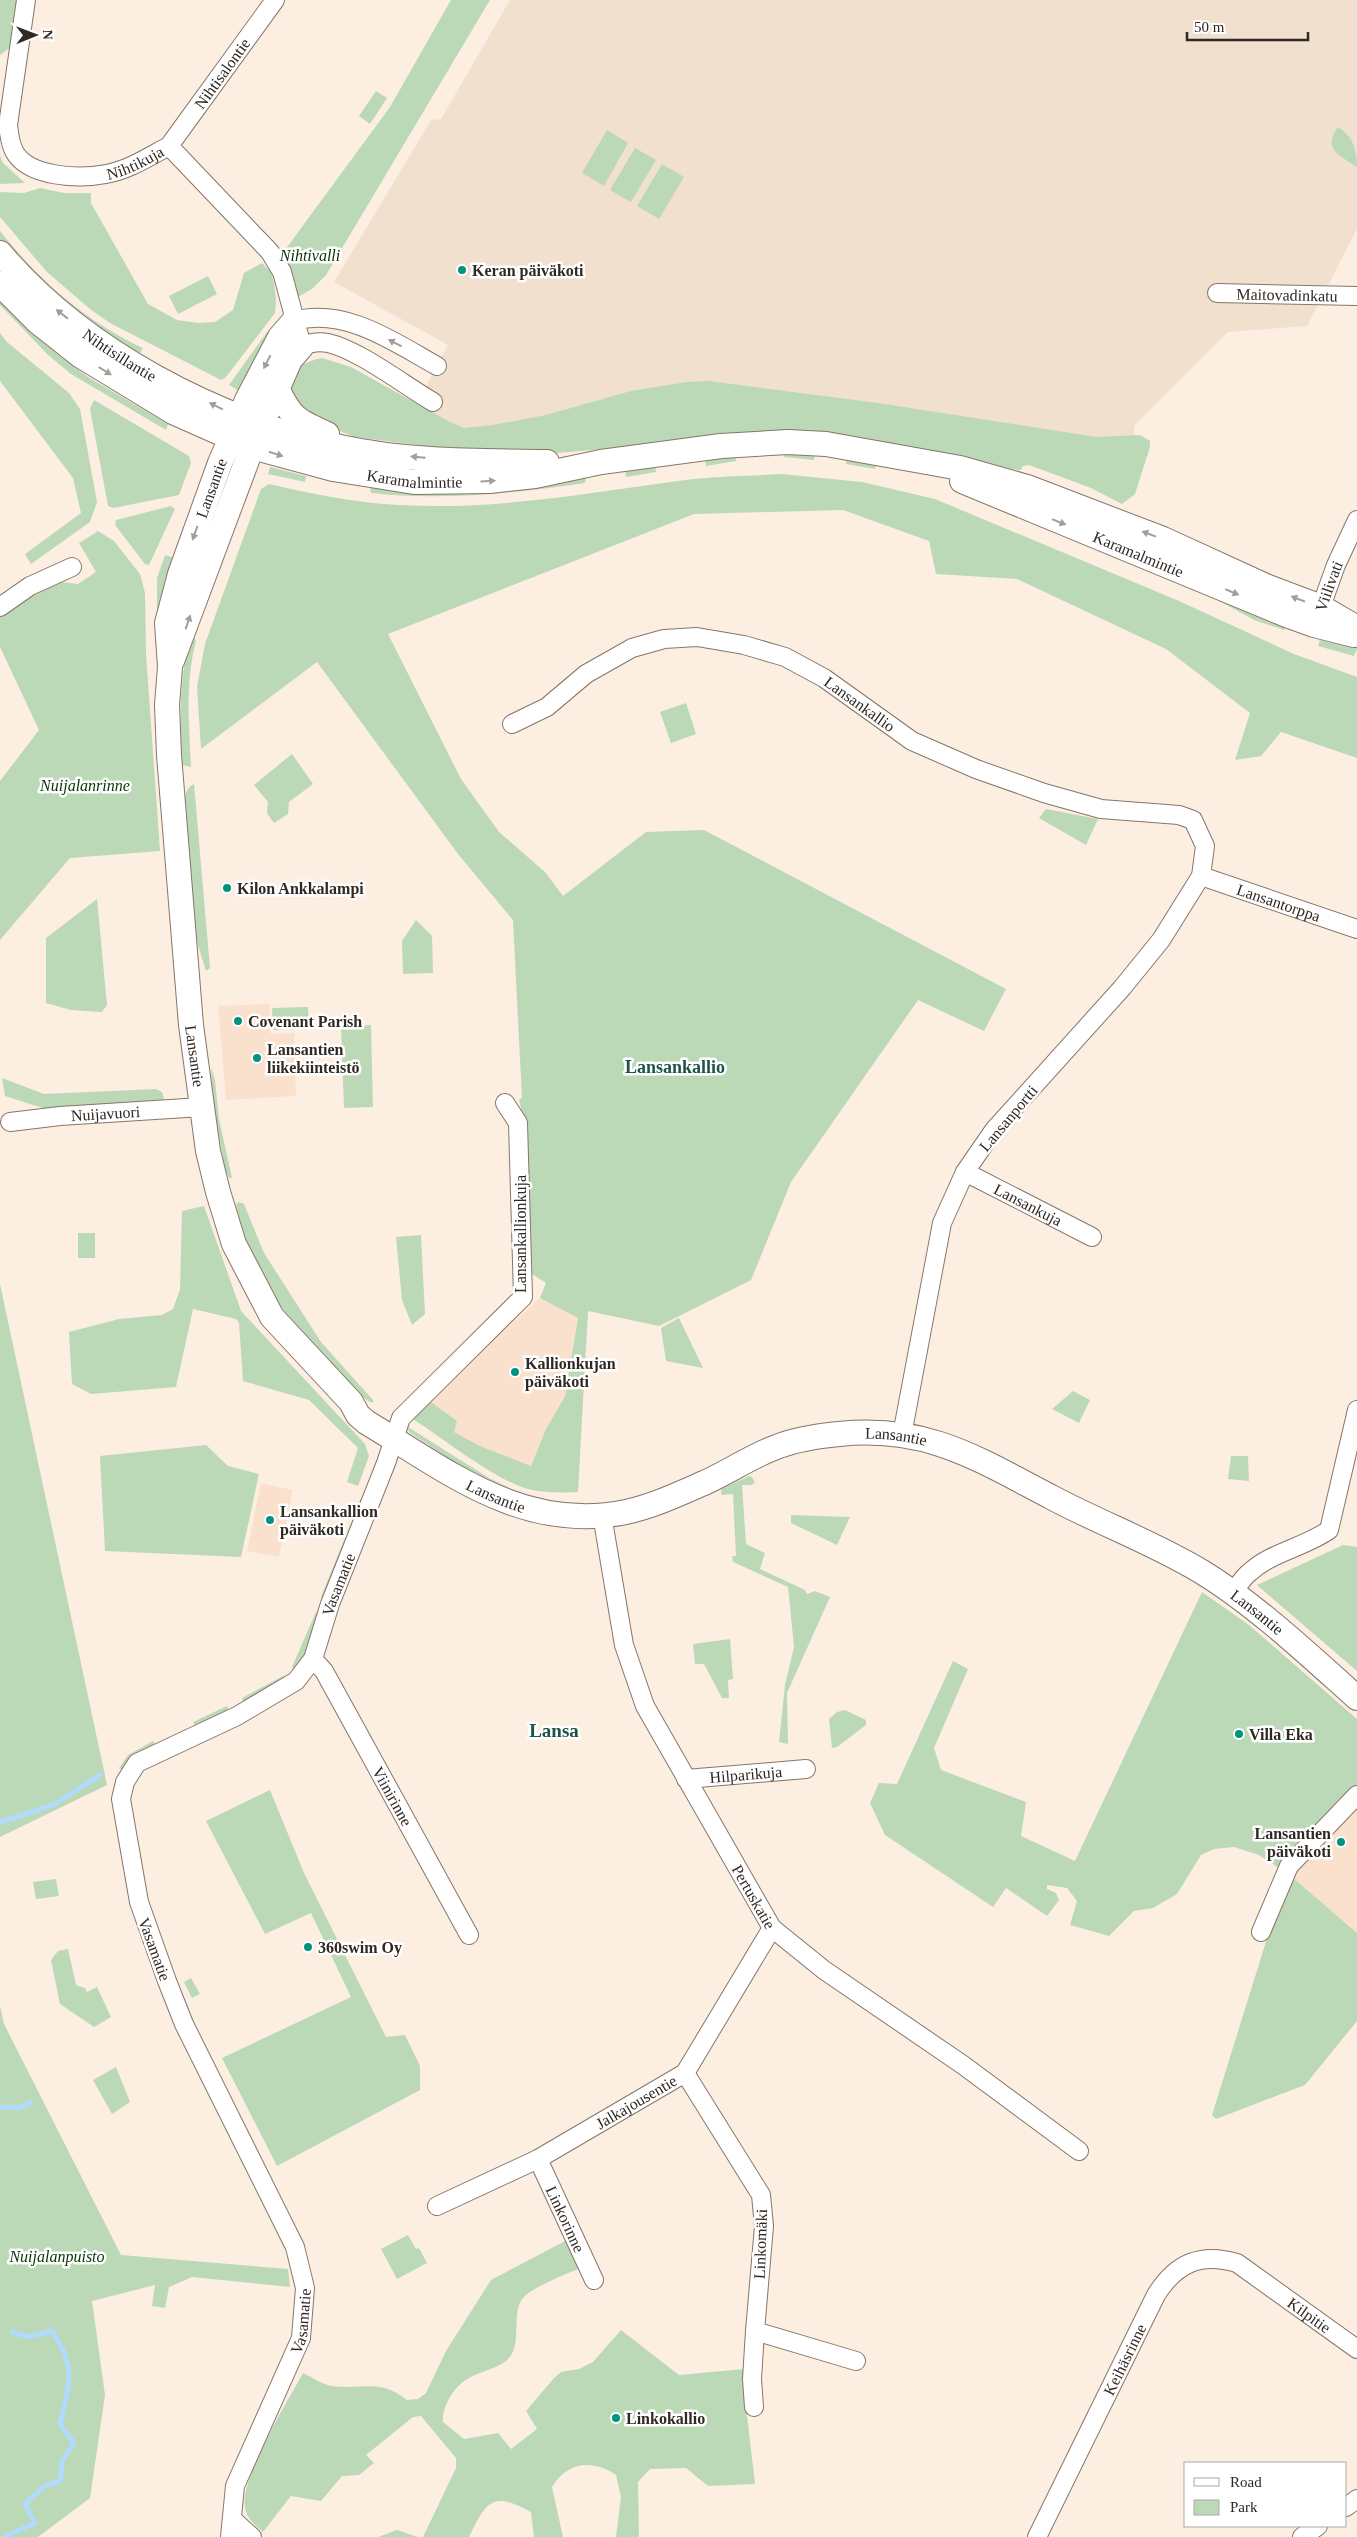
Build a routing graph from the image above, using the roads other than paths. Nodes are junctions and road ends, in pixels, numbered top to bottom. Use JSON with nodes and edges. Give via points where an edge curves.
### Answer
{"nodes":[{"id":1,"x":26,"y":0,"type":"edge"},
{"id":2,"x":275,"y":0,"type":"edge"},
{"id":3,"x":170,"y":146,"type":"junction"},
{"id":4,"x":0,"y":253,"type":"edge"},
{"id":5,"x":0,"y":284,"type":"edge"},
{"id":6,"x":1217,"y":293,"type":"dead end"},
{"id":7,"x":1357,"y":296,"type":"edge"},
{"id":8,"x":294,"y":321,"type":"junction"},
{"id":9,"x":302,"y":346,"type":"junction"},
{"id":10,"x":438,"y":366,"type":"dead end"},
{"id":11,"x":278,"y":388,"type":"junction"},
{"id":12,"x":433,"y":402,"type":"dead end"},
{"id":13,"x":251,"y":430,"type":"junction"},
{"id":14,"x":230,"y":439,"type":"junction"},
{"id":15,"x":365,"y":451,"type":"junction"},
{"id":16,"x":601,"y":462,"type":"junction"},
{"id":17,"x":1357,"y":520,"type":"edge"},
{"id":18,"x":72,"y":567,"type":"dead end"},
{"id":19,"x":0,"y":607,"type":"edge"},
{"id":20,"x":1318,"y":616,"type":"junction"},
{"id":21,"x":1357,"y":628,"type":"edge"},
{"id":22,"x":1357,"y":635,"type":"edge"},
{"id":23,"x":170,"y":668,"type":"junction"},
{"id":24,"x":512,"y":724,"type":"dead end"},
{"id":25,"x":1205,"y":846,"type":"joint"},
{"id":26,"x":1201,"y":876,"type":"junction"},
{"id":27,"x":1357,"y":929,"type":"edge"},
{"id":28,"x":505,"y":1102,"type":"dead end"},
{"id":29,"x":202,"y":1108,"type":"junction"},
{"id":30,"x":10,"y":1122,"type":"dead end"},
{"id":31,"x":964,"y":1172,"type":"junction"},
{"id":32,"x":1092,"y":1237,"type":"dead end"},
{"id":33,"x":1357,"y":1410,"type":"edge"},
{"id":34,"x":902,"y":1435,"type":"junction"},
{"id":35,"x":394,"y":1439,"type":"junction"},
{"id":36,"x":602,"y":1516,"type":"junction"},
{"id":37,"x":1233,"y":1593,"type":"junction"},
{"id":38,"x":313,"y":1659,"type":"junction"},
{"id":39,"x":1357,"y":1698,"type":"edge"},
{"id":40,"x":806,"y":1770,"type":"dead end"},
{"id":41,"x":686,"y":1779,"type":"junction"},
{"id":42,"x":1357,"y":1795,"type":"edge"},
{"id":43,"x":772,"y":1928,"type":"junction"},
{"id":44,"x":1261,"y":1932,"type":"dead end"},
{"id":45,"x":469,"y":1934,"type":"dead end"},
{"id":46,"x":685,"y":2073,"type":"junction"},
{"id":47,"x":1080,"y":2151,"type":"dead end"},
{"id":48,"x":538,"y":2159,"type":"junction"},
{"id":49,"x":437,"y":2206,"type":"dead end"},
{"id":50,"x":594,"y":2280,"type":"dead end"},
{"id":51,"x":1261,"y":2280,"type":"joint"},
{"id":52,"x":755,"y":2331,"type":"junction"},
{"id":53,"x":1357,"y":2349,"type":"edge"},
{"id":54,"x":856,"y":2361,"type":"dead end"},
{"id":55,"x":754,"y":2407,"type":"dead end"},
{"id":56,"x":1317,"y":2527,"type":"edge"},
{"id":57,"x":232,"y":2529,"type":"edge"},
{"id":58,"x":252,"y":2537,"type":"edge"},
{"id":59,"x":1037,"y":2537,"type":"edge"},
{"id":60,"x":1302,"y":2537,"type":"edge"}],
"edges":[{"from":1,"to":3,"type":"street","name":"Nihtikuja","via":[[8,125],[15,153],[40,171],[73,178],[107,174],[138,163]]},
{"from":2,"to":3,"type":"street","name":"Nihtisalontie"},
{"from":3,"to":8,"type":"street","name":"Nihtikuja","via":[[270,252],[282,272]]},
{"from":13,"to":4,"type":"street","name":"Nihtisillantie","one_way":true,"via":[[96,340],[53,307]]},
{"from":5,"to":14,"type":"street","name":"Nihtisillantie","one_way":true,"via":[[38,322],[81,356],[173,412]]},
{"from":6,"to":7,"type":"street","name":"Maitovadinkatu"},
{"from":8,"to":9,"type":"street","name":"Nihtikuja"},
{"from":10,"to":8,"type":"street","one_way":true,"via":[[365,328],[338,319],[311,316]]},
{"from":8,"to":13,"type":"street","name":"Lansantie","one_way":true,"via":[[280,337]]},
{"from":9,"to":11,"type":"street","name":"Lansantie","via":[[290,360]]},
{"from":9,"to":12,"type":"street","via":[[314,342],[348,350]]},
{"from":11,"to":13,"type":"street","name":"Lansantie"},
{"from":11,"to":15,"type":"street","name":"Karamalmintie","via":[[288,411],[305,425]]},
{"from":13,"to":14,"type":"street","name":"Karamalmintie"},
{"from":13,"to":15,"type":"street","name":"Karamalmintie"},
{"from":13,"to":16,"type":"street","name":"Karamalmintie","one_way":true,"via":[[332,469],[414,482],[490,481]]},
{"from":23,"to":13,"type":"street","name":"Lansantie","one_way":true},
{"from":14,"to":23,"type":"street","name":"Lansantie","one_way":true,"via":[[180,574],[167,623]]},
{"from":16,"to":15,"type":"street","name":"Karamalmintie","one_way":true,"via":[[467,461]]},
{"from":16,"to":20,"type":"street","name":"Karamalmintie","via":[[721,446],[788,442],[826,444],[924,463],[1014,504]]},
{"from":17,"to":20,"type":"street","name":"Viilivati","via":[[1336,565]]},
{"from":18,"to":19,"type":"street","via":[[30,586]]},
{"from":20,"to":21,"type":"street","name":"Karamalmintie"},
{"from":20,"to":22,"type":"street","name":"Karamalmintie"},
{"from":23,"to":29,"type":"street","name":"Lansantie","via":[[167,704],[169,755],[191,1025]]},
{"from":24,"to":25,"type":"street","name":"Lansankallio","via":[[547,707],[586,674],[632,648],[664,639],[697,637],[744,645],[785,657],[824,678],[912,741],[976,770],[1101,809],[1179,815],[1193,820]]},
{"from":25,"to":26,"type":"street","name":"Lansanportti"},
{"from":26,"to":27,"type":"street","name":"Lansantorppa"},
{"from":26,"to":31,"type":"street","name":"Lansanportti","via":[[1160,940],[1122,988],[994,1130]]},
{"from":28,"to":35,"type":"street","name":"Lansankallionkuja","via":[[518,1123],[523,1297],[401,1418]]},
{"from":29,"to":30,"type":"street","name":"Nuijavuori"},
{"from":29,"to":35,"type":"street","name":"Lansantie","via":[[218,1192],[234,1244],[272,1317],[351,1402],[358,1415]]},
{"from":31,"to":32,"type":"street","name":"Lansankuja"},
{"from":31,"to":34,"type":"street","name":"Lansanportti","via":[[942,1223]]},
{"from":33,"to":37,"type":"street","via":[[1329,1530],[1249,1572]]},
{"from":34,"to":36,"type":"street","name":"Lansantie","via":[[839,1434],[779,1446],[677,1495]]},
{"from":34,"to":37,"type":"street","name":"Lansantie","via":[[935,1441],[974,1456],[1054,1499],[1161,1548]]},
{"from":35,"to":36,"type":"street","name":"Lansantie","via":[[477,1490],[509,1504],[551,1515]]},
{"from":35,"to":38,"type":"street","name":"Vasamatie","via":[[330,1604]]},
{"from":36,"to":41,"type":"street","name":"Pertuskatie","via":[[631,1672],[645,1706]]},
{"from":37,"to":39,"type":"street","name":"Lansantie"},
{"from":38,"to":45,"type":"street","name":"Viinirinne","via":[[324,1671]]},
{"from":38,"to":57,"type":"street","name":"Vasamatie","via":[[287,1688],[237,1716],[137,1763],[125,1782],[121,1799],[139,1902],[150,1937],[184,2024],[295,2247],[305,2288],[301,2338],[235,2486]]},
{"from":40,"to":41,"type":"street","name":"Hilparikuja"},
{"from":41,"to":43,"type":"street","name":"Pertuskatie"},
{"from":42,"to":44,"type":"street","via":[[1288,1866]]},
{"from":43,"to":46,"type":"street","name":"Jalkajousentie"},
{"from":43,"to":47,"type":"street","name":"Pertuskatie","via":[[824,1970],[963,2065]]},
{"from":46,"to":48,"type":"street","name":"Jalkajousentie"},
{"from":46,"to":52,"type":"street","name":"Linkomäki","via":[[761,2195],[764,2226]]},
{"from":48,"to":49,"type":"street","name":"Jalkajousentie"},
{"from":48,"to":50,"type":"street","name":"Linkorinne"},
{"from":51,"to":53,"type":"street","name":"Kilpitie"},
{"from":51,"to":59,"type":"street","name":"Keihäsrinne","via":[[1237,2263],[1221,2258],[1201,2259],[1178,2268],[1166,2279]]},
{"from":52,"to":54,"type":"street"},
{"from":52,"to":55,"type":"street","name":"Linkomäki"},
{"from":56,"to":60,"type":"street"},
{"from":57,"to":58,"type":"street"}]}
